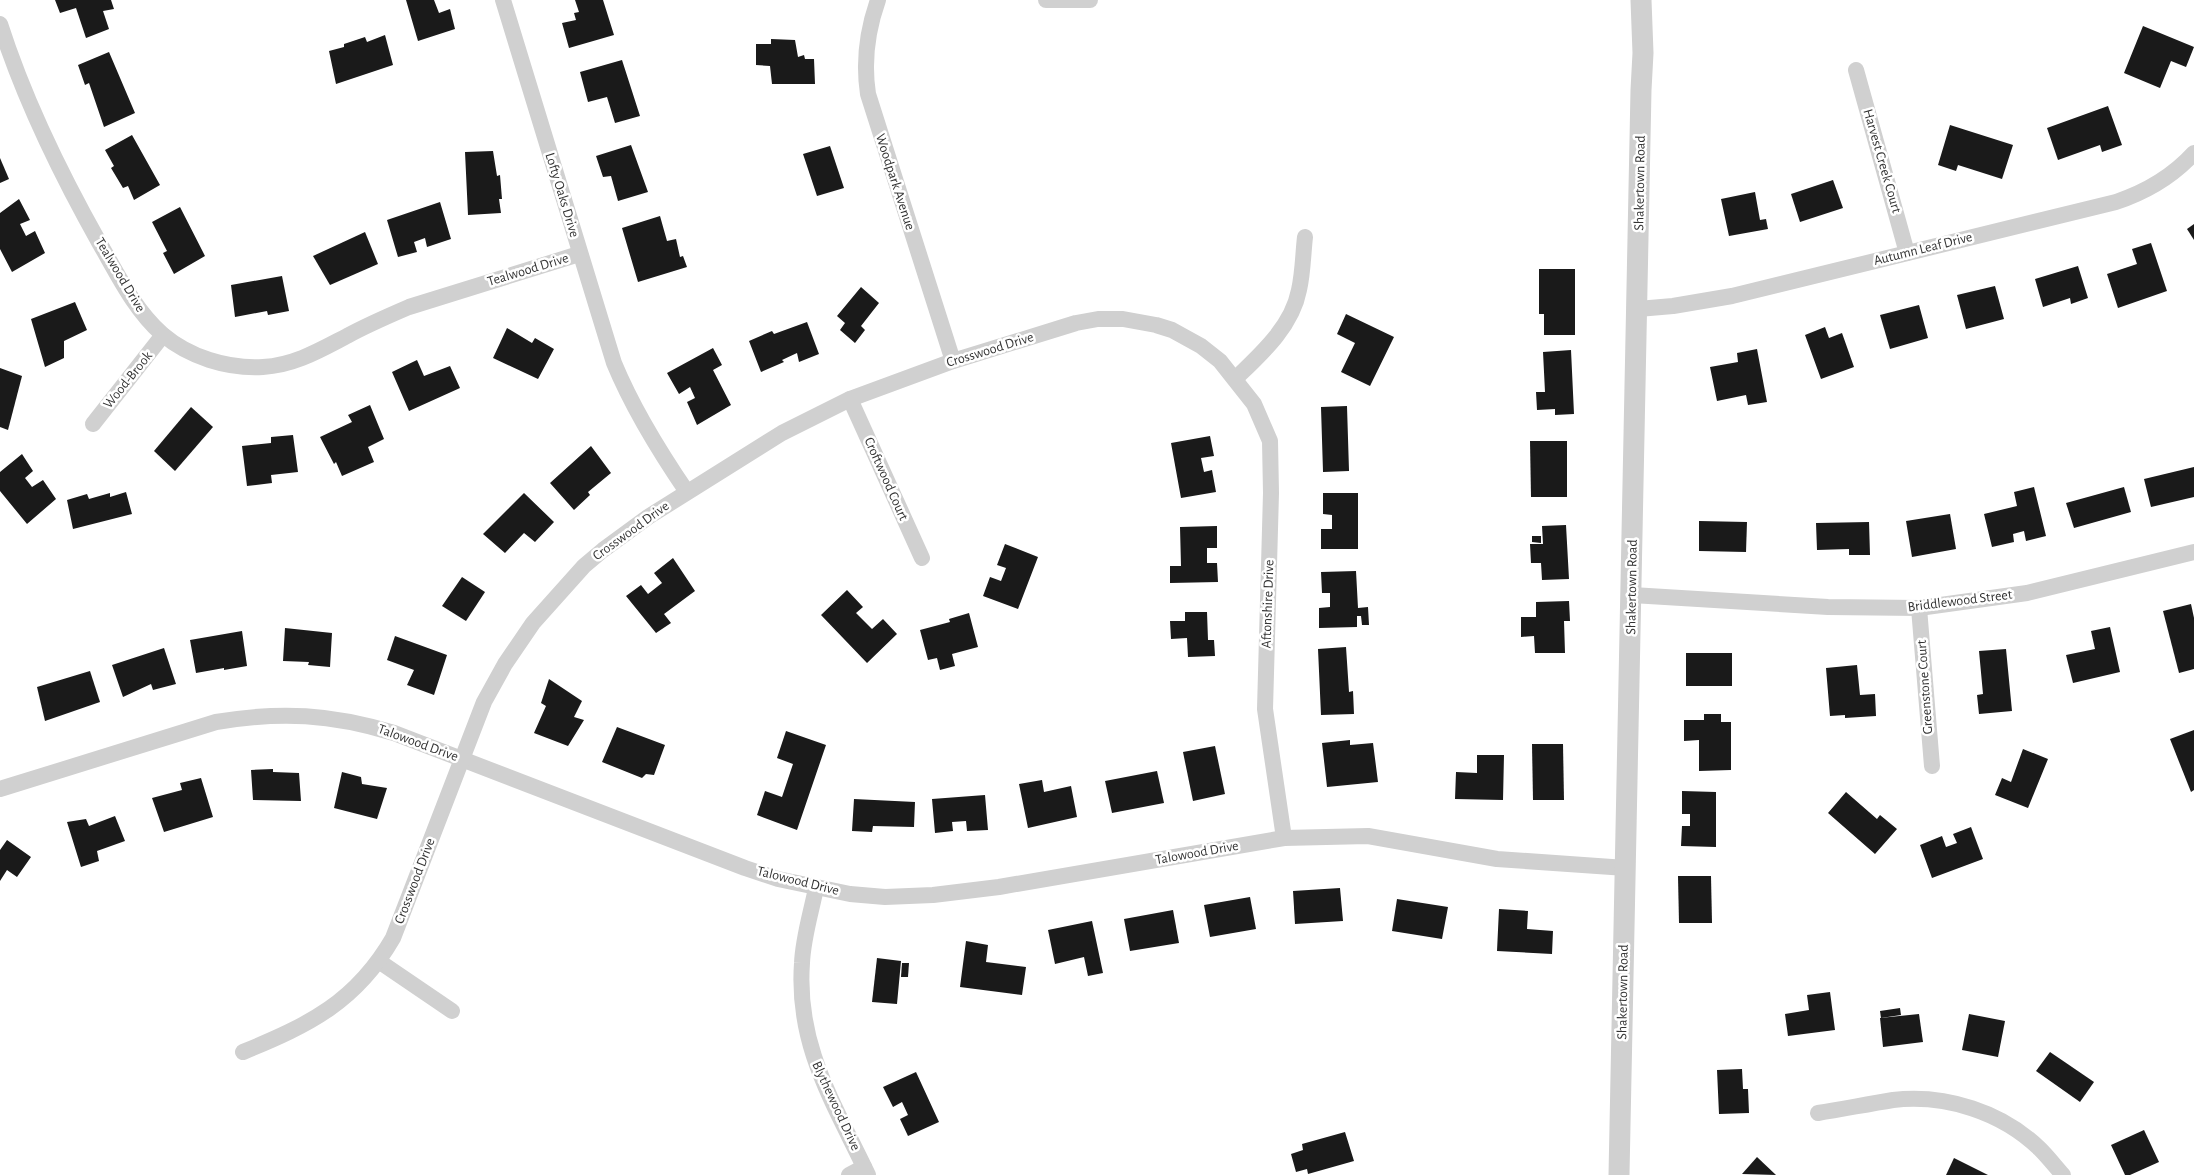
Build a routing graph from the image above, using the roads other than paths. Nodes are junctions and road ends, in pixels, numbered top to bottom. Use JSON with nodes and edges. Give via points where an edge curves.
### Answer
{"nodes":[{"id":1,"x":503,"y":0,"type":"edge"},
{"id":2,"x":878,"y":0,"type":"edge"},
{"id":3,"x":1046,"y":0,"type":"edge"},
{"id":4,"x":1090,"y":0,"type":"edge"},
{"id":5,"x":1641,"y":0,"type":"edge"},
{"id":6,"x":0,"y":24,"type":"edge"},
{"id":7,"x":1856,"y":70,"type":"dead end"},
{"id":8,"x":2194,"y":152,"type":"edge"},
{"id":9,"x":1305,"y":237,"type":"dead end"},
{"id":10,"x":1907,"y":253,"type":"junction"},
{"id":11,"x":580,"y":254,"type":"junction"},
{"id":12,"x":1638,"y":309,"type":"junction"},
{"id":13,"x":163,"y":335,"type":"junction"},
{"id":14,"x":953,"y":361,"type":"junction"},
{"id":15,"x":1235,"y":379,"type":"junction"},
{"id":16,"x":850,"y":399,"type":"junction"},
{"id":17,"x":92,"y":424,"type":"dead end"},
{"id":18,"x":687,"y":492,"type":"junction"},
{"id":19,"x":2194,"y":552,"type":"edge"},
{"id":20,"x":922,"y":558,"type":"dead end"},
{"id":21,"x":1632,"y":596,"type":"junction"},
{"id":22,"x":1919,"y":608,"type":"junction"},
{"id":23,"x":462,"y":759,"type":"junction"},
{"id":24,"x":1932,"y":766,"type":"dead end"},
{"id":25,"x":0,"y":789,"type":"edge"},
{"id":26,"x":1284,"y":838,"type":"junction"},
{"id":27,"x":1626,"y":868,"type":"junction"},
{"id":28,"x":816,"y":888,"type":"junction"},
{"id":29,"x":380,"y":962,"type":"junction"},
{"id":30,"x":452,"y":1011,"type":"dead end"},
{"id":31,"x":243,"y":1052,"type":"dead end"},
{"id":32,"x":1818,"y":1113,"type":"dead end"},
{"id":33,"x":866,"y":1171,"type":"edge"},
{"id":34,"x":848,"y":1175,"type":"edge"},
{"id":35,"x":1620,"y":1175,"type":"edge"},
{"id":36,"x":2063,"y":1175,"type":"edge"}],
"edges":[{"from":1,"to":11,"type":"street","name":"Lofty Oaks Drive"},
{"from":2,"to":14,"type":"street","name":"Woodpark Avenue","via":[[866,47],[868,94]]},
{"from":3,"to":4,"type":"street"},
{"from":5,"to":12,"type":"street","name":"Shakertown Road","via":[[1643,53]]},
{"from":6,"to":13,"type":"street","name":"Tealwood Drive","via":[[32,113],[69,188],[133,301]]},
{"from":7,"to":10,"type":"street","name":"Harvest Creek Court"},
{"from":8,"to":10,"type":"street","name":"Autumn Leaf Drive","via":[[2174,172],[2128,198]]},
{"from":9,"to":15,"type":"street","via":[[1299,292],[1289,316],[1268,347]]},
{"from":10,"to":12,"type":"street","name":"Autumn Leaf Drive","via":[[1732,296]]},
{"from":11,"to":13,"type":"street","name":"Tealwood Drive","via":[[409,307],[312,355],[281,365],[249,367],[218,363],[190,352]]},
{"from":11,"to":18,"type":"street","name":"Lofty Oaks Drive","via":[[623,386]]},
{"from":12,"to":21,"type":"street","name":"Shakertown Road"},
{"from":13,"to":17,"type":"street","name":"Wood-Brook"},
{"from":14,"to":15,"type":"street","name":"Crosswood Drive","via":[[1076,323],[1123,319],[1156,325],[1187,337],[1220,361]]},
{"from":14,"to":16,"type":"street","name":"Crosswood Drive"},
{"from":15,"to":26,"type":"street","name":"Aftonshire Drive","via":[[1254,404],[1270,442],[1272,493],[1265,709]]},
{"from":16,"to":18,"type":"street","name":"Crosswood Drive","via":[[782,434]]},
{"from":16,"to":20,"type":"street","name":"Croftwood Court"},
{"from":18,"to":23,"type":"street","name":"Crosswood Drive","via":[[603,550],[549,603],[505,664],[484,702]]},
{"from":19,"to":22,"type":"street","name":"Briddlewood Street","via":[[2027,593]]},
{"from":21,"to":22,"type":"street","name":"Briddlewood Street","via":[[1828,607]]},
{"from":21,"to":27,"type":"street","name":"Shakertown Road"},
{"from":22,"to":24,"type":"street","name":"Greenstone Court"},
{"from":23,"to":25,"type":"street","name":"Talowood Drive","via":[[394,732],[351,720],[272,714],[216,722]]},
{"from":23,"to":28,"type":"street","name":"Talowood Drive","via":[[745,868]]},
{"from":23,"to":29,"type":"street","name":"Crosswood Drive","via":[[393,938]]},
{"from":26,"to":27,"type":"street","name":"Talowood Drive","via":[[1368,836],[1497,859]]},
{"from":26,"to":28,"type":"street","name":"Talowood Drive","via":[[999,887],[933,895],[885,897]]},
{"from":27,"to":35,"type":"street","name":"Shakertown Road"},
{"from":28,"to":33,"type":"street","name":"Blythewood Drive","via":[[802,962],[802,1008],[818,1070]]},
{"from":29,"to":30,"type":"street"},
{"from":29,"to":31,"type":"street","name":"Crosswood Drive","via":[[357,988],[329,1009],[286,1035]]},
{"from":32,"to":36,"type":"street","via":[[1894,1100],[1951,1102],[2000,1120],[2022,1134]]},
{"from":33,"to":34,"type":"street"}]}
